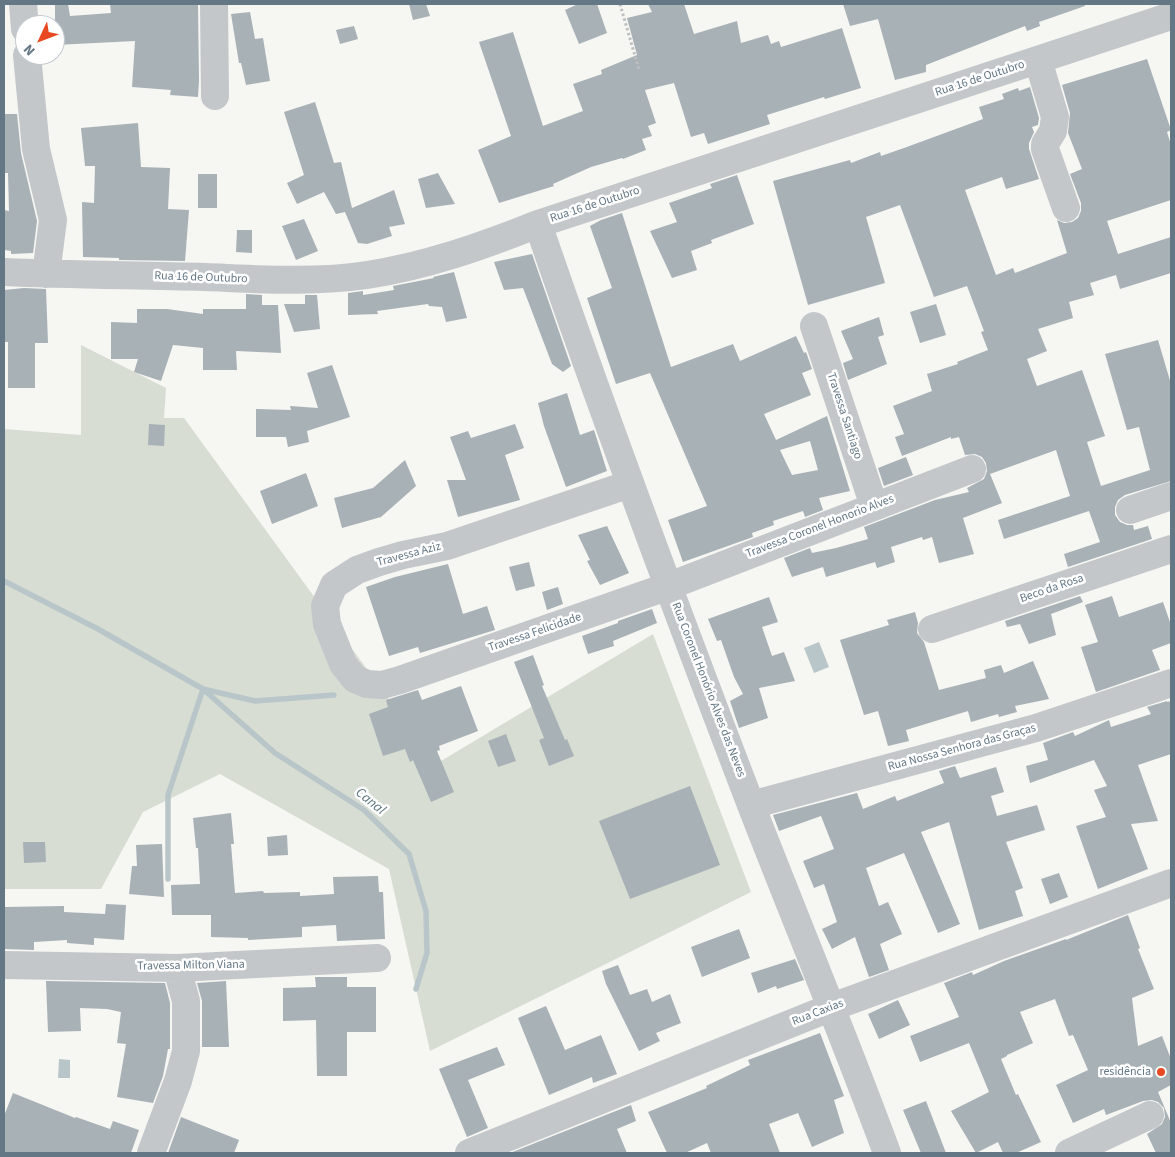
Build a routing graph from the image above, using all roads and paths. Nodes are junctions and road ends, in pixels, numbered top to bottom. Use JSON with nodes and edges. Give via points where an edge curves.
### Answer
{"nodes":[{"id":1,"x":214,"y":4,"type":"edge"},
{"id":2,"x":620,"y":4,"type":"edge"},
{"id":3,"x":1167,"y":16,"type":"edge"},
{"id":4,"x":1038,"y":60,"type":"junction"},
{"id":5,"x":29,"y":65,"type":"edge"},
{"id":6,"x":639,"y":70,"type":"dead end"},
{"id":7,"x":215,"y":96,"type":"dead end"},
{"id":8,"x":1066,"y":208,"type":"dead end"},
{"id":9,"x":538,"y":224,"type":"junction"},
{"id":10,"x":4,"y":272,"type":"edge"},
{"id":11,"x":46,"y":274,"type":"junction"},
{"id":12,"x":814,"y":326,"type":"dead end"},
{"id":13,"x":972,"y":469,"type":"dead end"},
{"id":14,"x":630,"y":484,"type":"junction"},
{"id":15,"x":1171,"y":496,"type":"edge"},
{"id":16,"x":874,"y":506,"type":"junction"},
{"id":17,"x":1130,"y":510,"type":"dead end"},
{"id":18,"x":1171,"y":549,"type":"edge"},
{"id":19,"x":669,"y":586,"type":"junction"},
{"id":20,"x":932,"y":629,"type":"dead end"},
{"id":21,"x":400,"y":680,"type":"joint"},
{"id":22,"x":1171,"y":683,"type":"edge"},
{"id":23,"x":751,"y":805,"type":"junction"},
{"id":24,"x":1171,"y":883,"type":"edge"},
{"id":25,"x":377,"y":958,"type":"dead end"},
{"id":26,"x":4,"y":965,"type":"edge"},
{"id":27,"x":177,"y":968,"type":"junction"},
{"id":28,"x":832,"y":1007,"type":"junction"},
{"id":29,"x":1150,"y":1115,"type":"dead end"},
{"id":30,"x":151,"y":1153,"type":"edge"},
{"id":31,"x":470,"y":1153,"type":"edge"},
{"id":32,"x":887,"y":1153,"type":"edge"},
{"id":33,"x":1069,"y":1153,"type":"edge"}],
"edges":[{"from":1,"to":7,"type":"street"},
{"from":2,"to":6,"type":"path"},
{"from":3,"to":4,"type":"street","name":"Rua 16 de Outubro"},
{"from":4,"to":8,"type":"street","via":[[1055,117],[1045,150]]},
{"from":4,"to":9,"type":"street","name":"Rua 16 de Outubro"},
{"from":5,"to":11,"type":"street","via":[[36,149],[54,220]]},
{"from":9,"to":11,"type":"street","name":"Rua 16 de Outubro","via":[[482,246],[367,275],[275,280]]},
{"from":9,"to":14,"type":"street","name":"Rua Coronel Honório Alves das Neves"},
{"from":10,"to":11,"type":"street","name":"Rua 16 de Outubro"},
{"from":12,"to":16,"type":"street","name":"Travessa Santiago"},
{"from":13,"to":16,"type":"street","name":"Travessa Coronel Honorio Alves"},
{"from":14,"to":19,"type":"street","name":"Rua Coronel Honório Alves das Neves"},
{"from":14,"to":21,"type":"street","name":"Travessa Aziz","via":[[447,546],[379,562],[357,570],[334,585],[324,606],[327,624],[343,664],[354,679],[367,684],[382,685]]},
{"from":15,"to":17,"type":"street"},
{"from":16,"to":19,"type":"street","name":"Travessa Coronel Honorio Alves"},
{"from":18,"to":20,"type":"street","name":"Beco da Rosa"},
{"from":19,"to":21,"type":"street","name":"Travessa Felicidade"},
{"from":19,"to":23,"type":"street","name":"Rua Coronel Honório Alves das Neves"},
{"from":22,"to":23,"type":"street","name":"Rua Nossa Senhora das Graças","via":[[1036,728]]},
{"from":23,"to":28,"type":"street","name":"Rua Coronel Honório Alves das Neves"},
{"from":24,"to":28,"type":"street","name":"Rua Caxias"},
{"from":25,"to":27,"type":"street","name":"Travessa Milton Viana"},
{"from":26,"to":27,"type":"street","name":"Travessa Milton Viana"},
{"from":27,"to":30,"type":"street","via":[[186,1001],[186,1051]]},
{"from":28,"to":31,"type":"street","name":"Rua Caxias"},
{"from":28,"to":32,"type":"street","name":"Rua Coronel Honório Alves das Neves"},
{"from":29,"to":33,"type":"street"}]}
